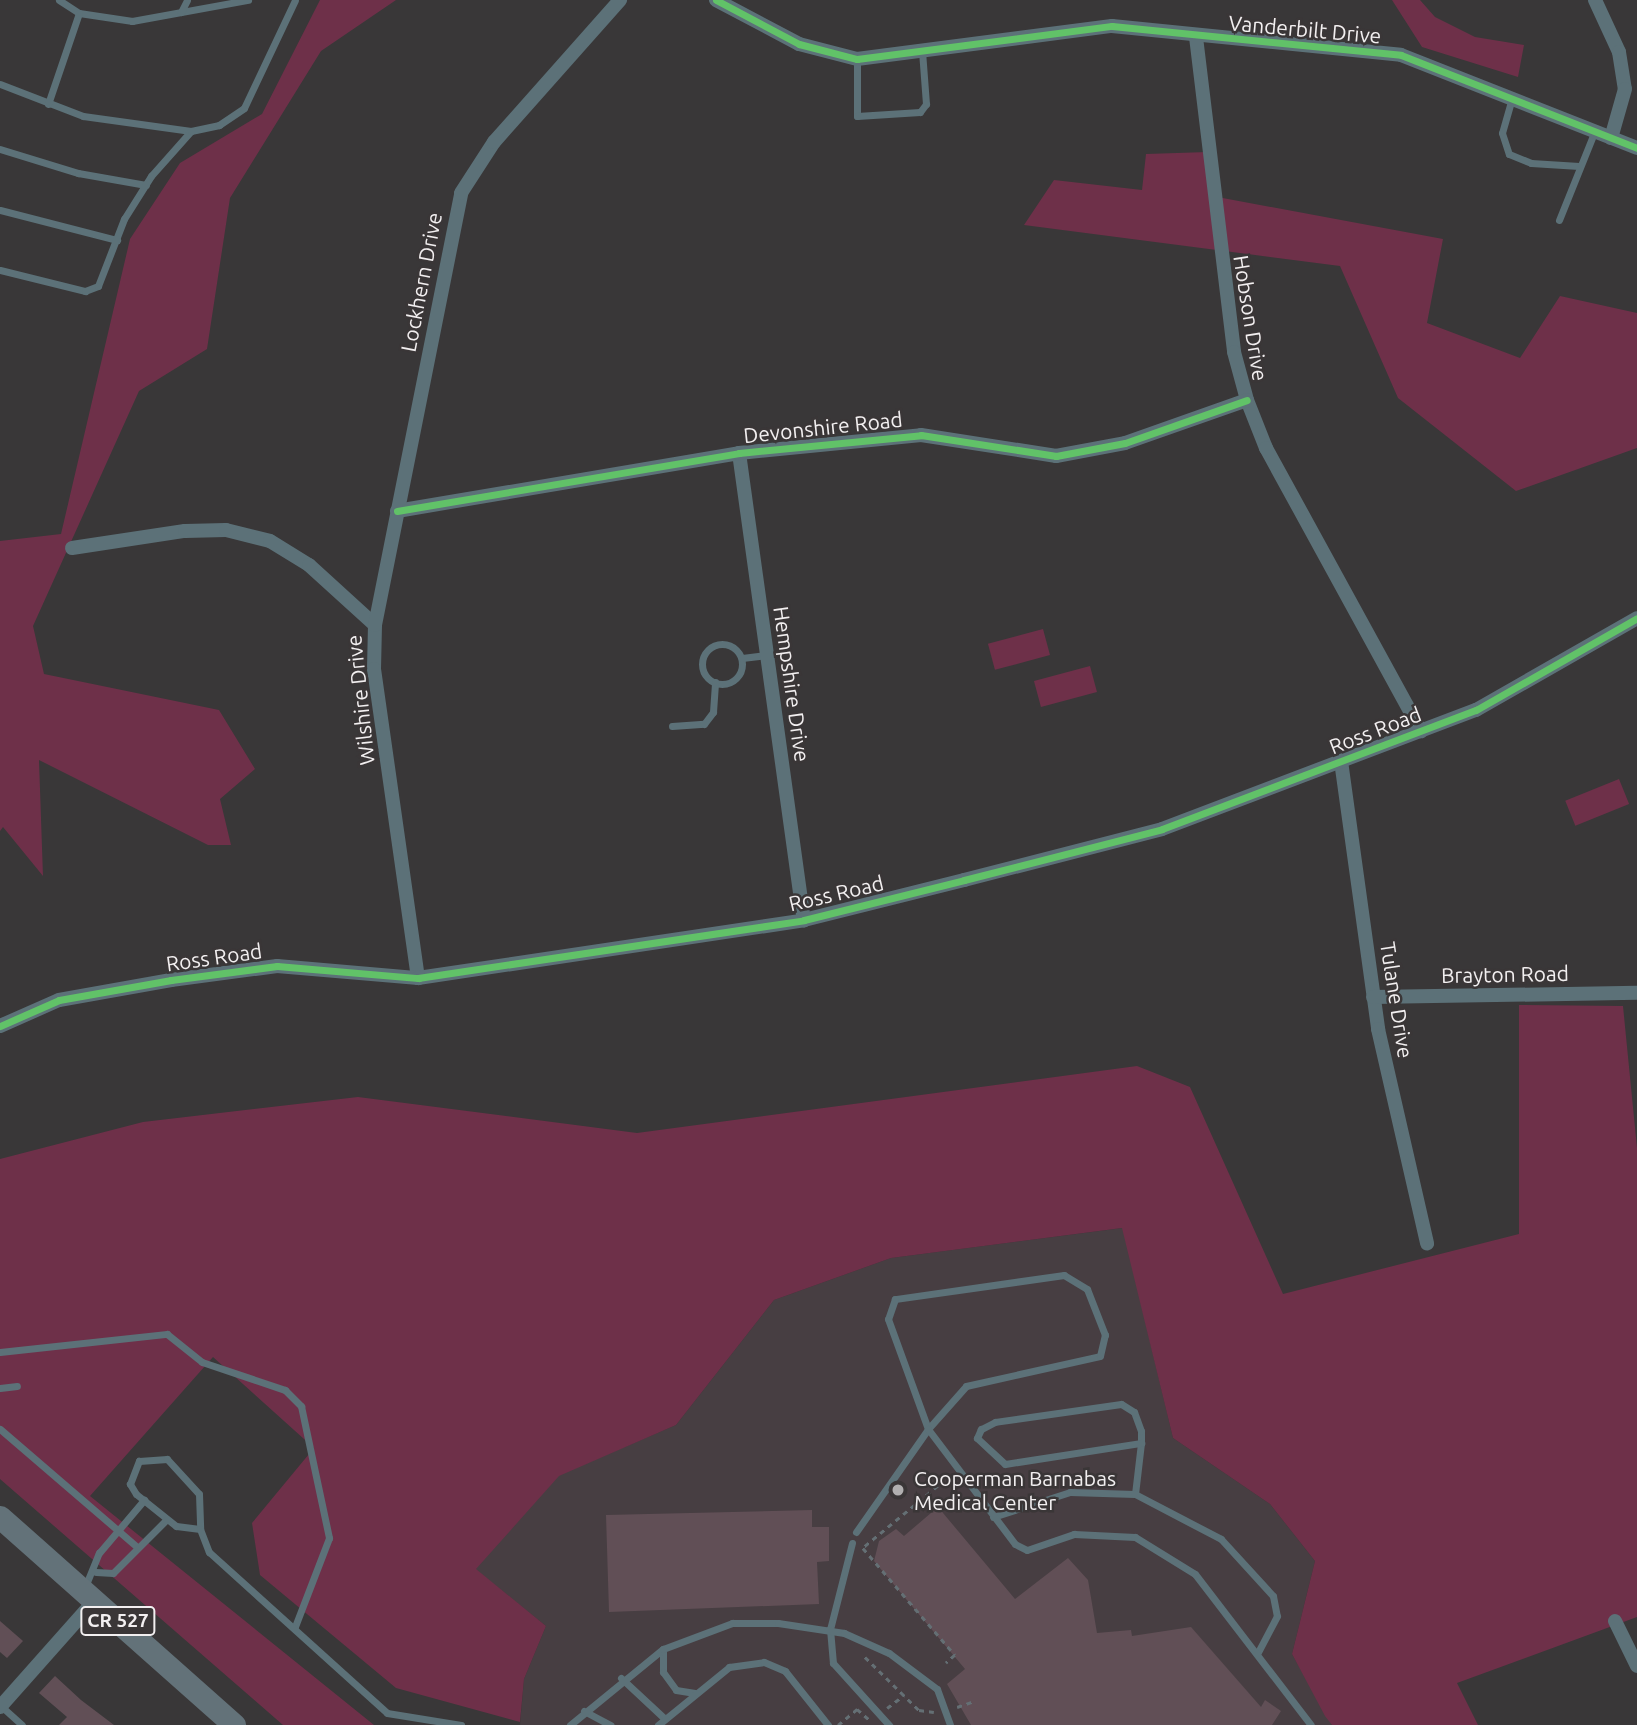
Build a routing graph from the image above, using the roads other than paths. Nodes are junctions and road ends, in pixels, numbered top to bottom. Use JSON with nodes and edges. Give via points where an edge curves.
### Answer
{"nodes":[{"id":1,"x":59,"y":0,"type":"edge"},
{"id":2,"x":187,"y":0,"type":"edge"},
{"id":3,"x":248,"y":0,"type":"edge"},
{"id":4,"x":295,"y":0,"type":"edge"},
{"id":5,"x":620,"y":0,"type":"edge"},
{"id":6,"x":716,"y":0,"type":"edge"},
{"id":7,"x":1595,"y":0,"type":"edge"},
{"id":8,"x":181,"y":12,"type":"junction"},
{"id":9,"x":79,"y":13,"type":"junction"},
{"id":10,"x":1196,"y":37,"type":"junction"},
{"id":11,"x":922,"y":51,"type":"junction"},
{"id":12,"x":858,"y":59,"type":"junction"},
{"id":13,"x":0,"y":84,"type":"edge"},
{"id":14,"x":1513,"y":98,"type":"junction"},
{"id":15,"x":48,"y":104,"type":"junction"},
{"id":16,"x":191,"y":131,"type":"junction"},
{"id":17,"x":1594,"y":133,"type":"junction"},
{"id":18,"x":1611,"y":138,"type":"junction"},
{"id":19,"x":1637,"y":148,"type":"edge"},
{"id":20,"x":0,"y":149,"type":"edge"},
{"id":21,"x":1579,"y":166,"type":"junction"},
{"id":22,"x":146,"y":185,"type":"junction"},
{"id":23,"x":0,"y":210,"type":"edge"},
{"id":24,"x":1559,"y":220,"type":"dead end"},
{"id":25,"x":117,"y":240,"type":"junction"},
{"id":26,"x":0,"y":270,"type":"edge"},
{"id":27,"x":1247,"y":400,"type":"junction"},
{"id":28,"x":739,"y":453,"type":"junction"},
{"id":29,"x":397,"y":511,"type":"junction"},
{"id":30,"x":72,"y":548,"type":"dead end"},
{"id":31,"x":1637,"y":618,"type":"edge"},
{"id":32,"x":374,"y":625,"type":"junction"},
{"id":33,"x":767,"y":655,"type":"junction"},
{"id":34,"x":742,"y":658,"type":"junction"},
{"id":35,"x":715,"y":682,"type":"junction"},
{"id":36,"x":672,"y":726,"type":"dead end"},
{"id":37,"x":1421,"y":731,"type":"junction"},
{"id":38,"x":1341,"y":761,"type":"junction"},
{"id":39,"x":804,"y":920,"type":"junction"},
{"id":40,"x":418,"y":978,"type":"junction"},
{"id":41,"x":1637,"y":993,"type":"edge"},
{"id":42,"x":1373,"y":997,"type":"junction"},
{"id":43,"x":0,"y":1026,"type":"edge"},
{"id":44,"x":1427,"y":1243,"type":"dead end"},
{"id":45,"x":0,"y":1352,"type":"edge"},
{"id":46,"x":17,"y":1386,"type":"dead end"},
{"id":47,"x":0,"y":1388,"type":"edge"},
{"id":48,"x":0,"y":1429,"type":"edge"},
{"id":49,"x":928,"y":1429,"type":"junction"},
{"id":50,"x":1141,"y":1443,"type":"junction"},
{"id":51,"x":1135,"y":1494,"type":"junction"},
{"id":52,"x":144,"y":1500,"type":"junction"},
{"id":53,"x":0,"y":1517,"type":"edge"},
{"id":54,"x":993,"y":1517,"type":"junction"},
{"id":55,"x":167,"y":1519,"type":"junction"},
{"id":56,"x":200,"y":1529,"type":"junction"},
{"id":57,"x":118,"y":1531,"type":"junction"},
{"id":58,"x":856,"y":1532,"type":"dead end"},
{"id":59,"x":852,"y":1543,"type":"dead end"},
{"id":60,"x":137,"y":1547,"type":"junction"},
{"id":61,"x":91,"y":1587,"type":"junction"},
{"id":62,"x":1615,"y":1621,"type":"dead end"},
{"id":63,"x":294,"y":1629,"type":"junction"},
{"id":64,"x":830,"y":1629,"type":"junction"},
{"id":65,"x":663,"y":1649,"type":"junction"},
{"id":66,"x":1258,"y":1653,"type":"junction"},
{"id":67,"x":1637,"y":1666,"type":"edge"},
{"id":68,"x":621,"y":1678,"type":"junction"},
{"id":69,"x":695,"y":1693,"type":"junction"},
{"id":70,"x":0,"y":1706,"type":"edge"},
{"id":71,"x":584,"y":1711,"type":"junction"},
{"id":72,"x":661,"y":1722,"type":"edge"},
{"id":73,"x":22,"y":1725,"type":"edge"},
{"id":74,"x":234,"y":1725,"type":"edge"},
{"id":75,"x":461,"y":1725,"type":"edge"},
{"id":76,"x":570,"y":1725,"type":"edge"},
{"id":77,"x":610,"y":1725,"type":"edge"},
{"id":78,"x":828,"y":1725,"type":"edge"},
{"id":79,"x":889,"y":1725,"type":"edge"},
{"id":80,"x":950,"y":1725,"type":"edge"},
{"id":81,"x":1311,"y":1725,"type":"edge"}],
"edges":[{"from":1,"to":9,"type":"lane"},
{"from":2,"to":8,"type":"lane"},
{"from":3,"to":8,"type":"lane"},
{"from":4,"to":16,"type":"lane","via":[[244,108],[219,125]]},
{"from":5,"to":29,"type":"street","name":"Lockhern Drive","via":[[494,142],[461,193]]},
{"from":6,"to":12,"type":"street","name":"Vanderbilt Drive","via":[[799,44]]},
{"from":7,"to":18,"type":"street","via":[[1619,52],[1625,89]]},
{"from":8,"to":9,"type":"lane","via":[[132,21]]},
{"from":9,"to":15,"type":"lane"},
{"from":10,"to":11,"type":"street","name":"Vanderbilt Drive","via":[[1112,26]]},
{"from":10,"to":14,"type":"street","name":"Vanderbilt Drive","via":[[1401,55]]},
{"from":10,"to":27,"type":"street","name":"Hobson Drive","via":[[1234,352]]},
{"from":11,"to":12,"type":"street","name":"Vanderbilt Drive"},
{"from":11,"to":12,"type":"lane","via":[[926,104],[920,113],[857,116]]},
{"from":13,"to":15,"type":"lane"},
{"from":14,"to":17,"type":"street","name":"Vanderbilt Drive"},
{"from":14,"to":21,"type":"lane","via":[[1502,133],[1509,154],[1531,163]]},
{"from":15,"to":16,"type":"lane","via":[[83,116]]},
{"from":16,"to":22,"type":"lane"},
{"from":17,"to":18,"type":"street","name":"Vanderbilt Drive"},
{"from":17,"to":21,"type":"lane"},
{"from":18,"to":19,"type":"street","name":"Vanderbilt Drive"},
{"from":20,"to":22,"type":"lane","via":[[78,173]]},
{"from":21,"to":24,"type":"lane"},
{"from":22,"to":25,"type":"lane"},
{"from":23,"to":25,"type":"lane"},
{"from":25,"to":26,"type":"lane","via":[[98,286],[85,291]]},
{"from":27,"to":28,"type":"street","name":"Devonshire Road","via":[[1125,443],[1056,456],[921,435]]},
{"from":27,"to":37,"type":"street","name":"Hobson Drive","via":[[1266,448]]},
{"from":28,"to":29,"type":"street","name":"Devonshire Road"},
{"from":28,"to":33,"type":"street","name":"Hempshire Drive"},
{"from":29,"to":32,"type":"street","name":"Lockhern Drive"},
{"from":30,"to":32,"type":"street","name":"Wilshire Drive","via":[[185,531],[226,530],[270,541],[309,565]]},
{"from":31,"to":37,"type":"street","name":"Ross Road","via":[[1476,710]]},
{"from":32,"to":40,"type":"street","name":"Wilshire Drive","via":[[374,669]]},
{"from":33,"to":34,"type":"lane"},
{"from":33,"to":39,"type":"street","name":"Hempshire Drive"},
{"from":34,"to":35,"type":"lane","via":[[737,677]]},
{"from":34,"to":35,"type":"lane","via":[[730,645],[711,647],[702,669]]},
{"from":35,"to":36,"type":"lane","via":[[713,712],[704,723]]},
{"from":37,"to":38,"type":"street","name":"Ross Road"},
{"from":38,"to":39,"type":"street","name":"Ross Road","via":[[1163,829]]},
{"from":38,"to":42,"type":"street","name":"Tulane Drive"},
{"from":39,"to":40,"type":"street","name":"Ross Road"},
{"from":40,"to":43,"type":"street","name":"Ross Road","via":[[277,966],[59,1000]]},
{"from":41,"to":42,"type":"street","name":"Brayton Road"},
{"from":42,"to":44,"type":"street","name":"Tulane Drive"},
{"from":45,"to":63,"type":"lane","via":[[167,1334],[202,1362],[285,1390],[301,1406],[329,1538]]},
{"from":46,"to":47,"type":"lane"},
{"from":48,"to":57,"type":"lane"},
{"from":49,"to":49,"type":"lane","via":[[888,1320],[895,1299],[1064,1275],[1087,1289],[1105,1335],[1100,1356],[966,1386]]},
{"from":49,"to":54,"type":"lane"},
{"from":49,"to":58,"type":"lane"},
{"from":50,"to":50,"type":"lane","via":[[1134,1412],[1121,1404],[995,1422],[977,1438],[1005,1464]]},
{"from":50,"to":51,"type":"lane"},
{"from":51,"to":54,"type":"lane","via":[[1070,1492]]},
{"from":51,"to":66,"type":"lane","via":[[1220,1539],[1273,1596],[1277,1616]]},
{"from":52,"to":55,"type":"lane"},
{"from":52,"to":56,"type":"lane","via":[[130,1483],[133,1468],[149,1457],[167,1459],[199,1494]]},
{"from":52,"to":57,"type":"lane"},
{"from":53,"to":61,"type":"main road","number":"CR 527"},
{"from":54,"to":66,"type":"lane","via":[[1027,1550],[1074,1534],[1135,1537],[1165,1550],[1195,1574]]},
{"from":55,"to":56,"type":"lane"},
{"from":55,"to":60,"type":"lane"},
{"from":56,"to":63,"type":"lane","via":[[209,1552]]},
{"from":57,"to":60,"type":"lane"},
{"from":57,"to":61,"type":"lane","via":[[99,1553]]},
{"from":59,"to":64,"type":"lane"},
{"from":60,"to":61,"type":"lane","via":[[113,1573]]},
{"from":61,"to":70,"type":"street"},
{"from":61,"to":74,"type":"main road","number":"CR 527"},
{"from":62,"to":67,"type":"street"},
{"from":63,"to":75,"type":"lane","via":[[387,1713]]},
{"from":64,"to":65,"type":"lane","via":[[732,1623]]},
{"from":64,"to":79,"type":"lane","via":[[833,1664]]},
{"from":64,"to":80,"type":"lane","via":[[888,1653],[937,1689]]},
{"from":65,"to":68,"type":"lane"},
{"from":65,"to":69,"type":"lane","via":[[663,1672],[677,1690]]},
{"from":66,"to":81,"type":"lane"},
{"from":68,"to":71,"type":"lane"},
{"from":68,"to":72,"type":"lane"},
{"from":69,"to":72,"type":"lane"},
{"from":69,"to":78,"type":"lane","via":[[729,1667],[764,1662],[785,1671]]},
{"from":70,"to":73,"type":"lane"},
{"from":71,"to":76,"type":"lane"},
{"from":71,"to":77,"type":"lane"}]}
